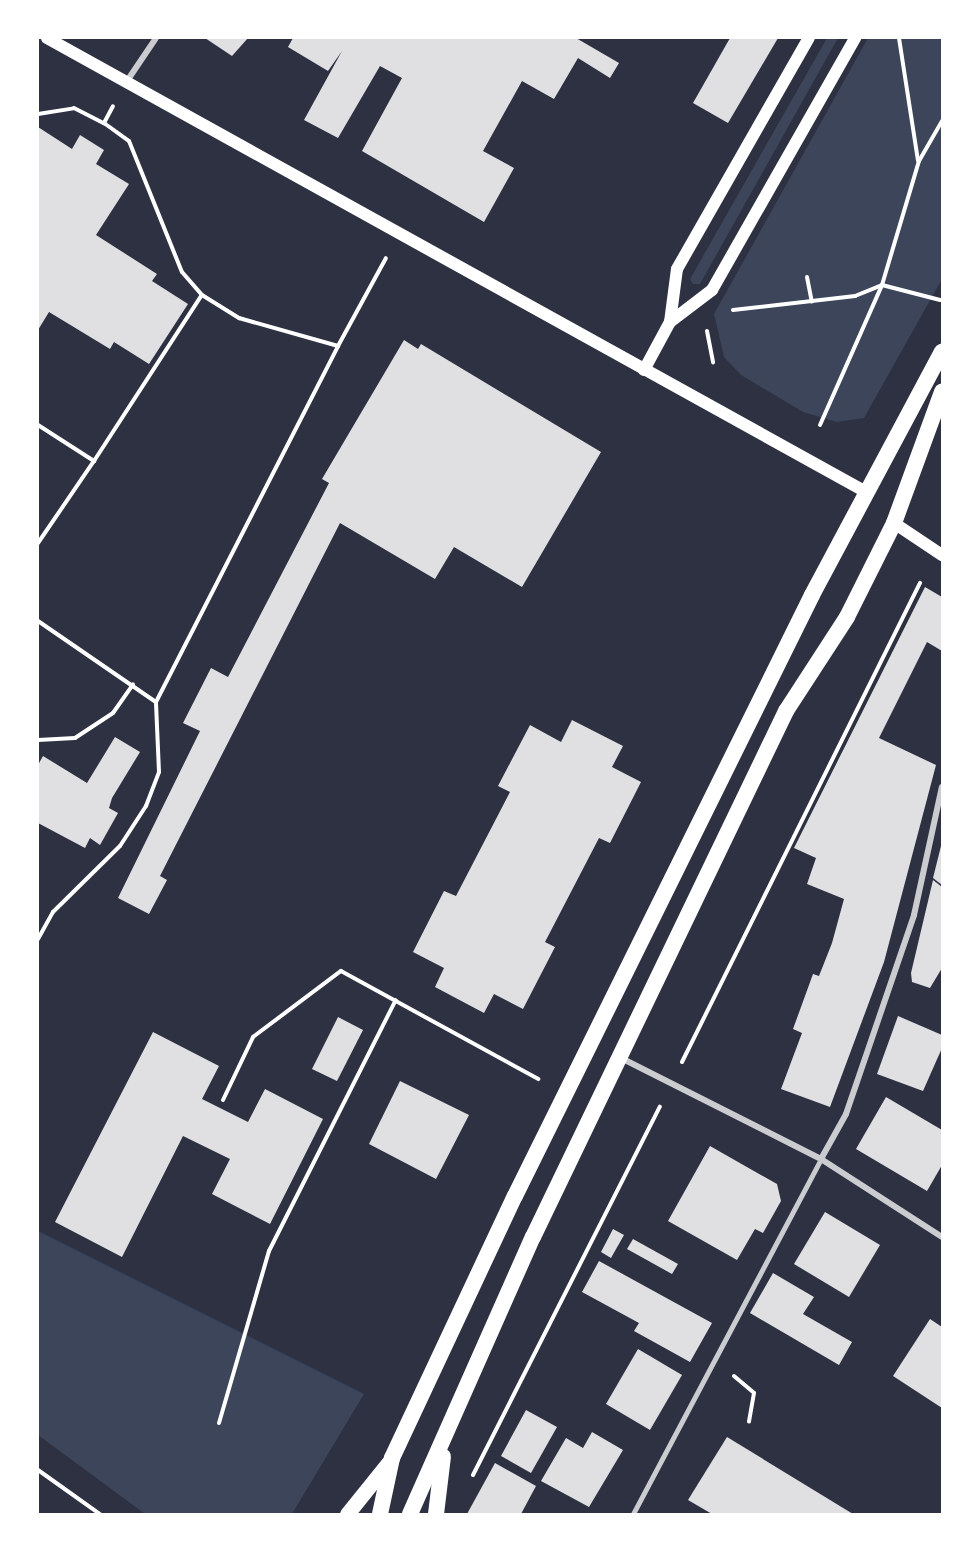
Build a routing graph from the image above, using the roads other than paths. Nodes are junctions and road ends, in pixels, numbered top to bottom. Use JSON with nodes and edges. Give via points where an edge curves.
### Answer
{"nodes":[{"id":1,"x":47,"y":38,"type":"edge"},
{"id":2,"x":156,"y":38,"type":"edge"},
{"id":3,"x":809,"y":38,"type":"edge"},
{"id":4,"x":855,"y":38,"type":"edge"},
{"id":5,"x":127,"y":81,"type":"junction"},
{"id":6,"x":670,"y":321,"type":"junction"},
{"id":7,"x":942,"y":352,"type":"edge"},
{"id":8,"x":644,"y":370,"type":"junction"},
{"id":9,"x":942,"y":392,"type":"edge"},
{"id":10,"x":866,"y":492,"type":"junction"},
{"id":11,"x":894,"y":523,"type":"junction"},
{"id":12,"x":942,"y":555,"type":"edge"},
{"id":13,"x":942,"y":787,"type":"edge"},
{"id":14,"x":620,"y":1058,"type":"junction"},
{"id":15,"x":821,"y":1159,"type":"junction"},
{"id":16,"x":942,"y":1237,"type":"edge"},
{"id":17,"x":445,"y":1441,"type":"junction"},
{"id":18,"x":392,"y":1458,"type":"junction"},
{"id":19,"x":347,"y":1515,"type":"edge"},
{"id":20,"x":380,"y":1515,"type":"edge"},
{"id":21,"x":410,"y":1515,"type":"edge"},
{"id":22,"x":436,"y":1515,"type":"edge"},
{"id":23,"x":633,"y":1515,"type":"edge"}],
"edges":[{"from":1,"to":5,"type":"main road"},
{"from":2,"to":5,"type":"street"},
{"from":3,"to":6,"type":"main road","via":[[677,269]]},
{"from":4,"to":6,"type":"main road","via":[[712,290]]},
{"from":5,"to":8,"type":"main road"},
{"from":6,"to":8,"type":"main road"},
{"from":7,"to":10,"type":"highway"},
{"from":8,"to":10,"type":"main road"},
{"from":9,"to":11,"type":"highway"},
{"from":10,"to":18,"type":"highway","via":[[625,969]]},
{"from":11,"to":12,"type":"main road"},
{"from":11,"to":14,"type":"highway","via":[[848,617],[786,711]]},
{"from":13,"to":15,"type":"street","via":[[914,915],[846,1114]]},
{"from":14,"to":15,"type":"street"},
{"from":14,"to":17,"type":"highway","via":[[534,1237]]},
{"from":15,"to":16,"type":"street"},
{"from":15,"to":23,"type":"lane"},
{"from":17,"to":21,"type":"highway"},
{"from":17,"to":22,"type":"highway"},
{"from":18,"to":19,"type":"main road"},
{"from":18,"to":20,"type":"highway"}]}
